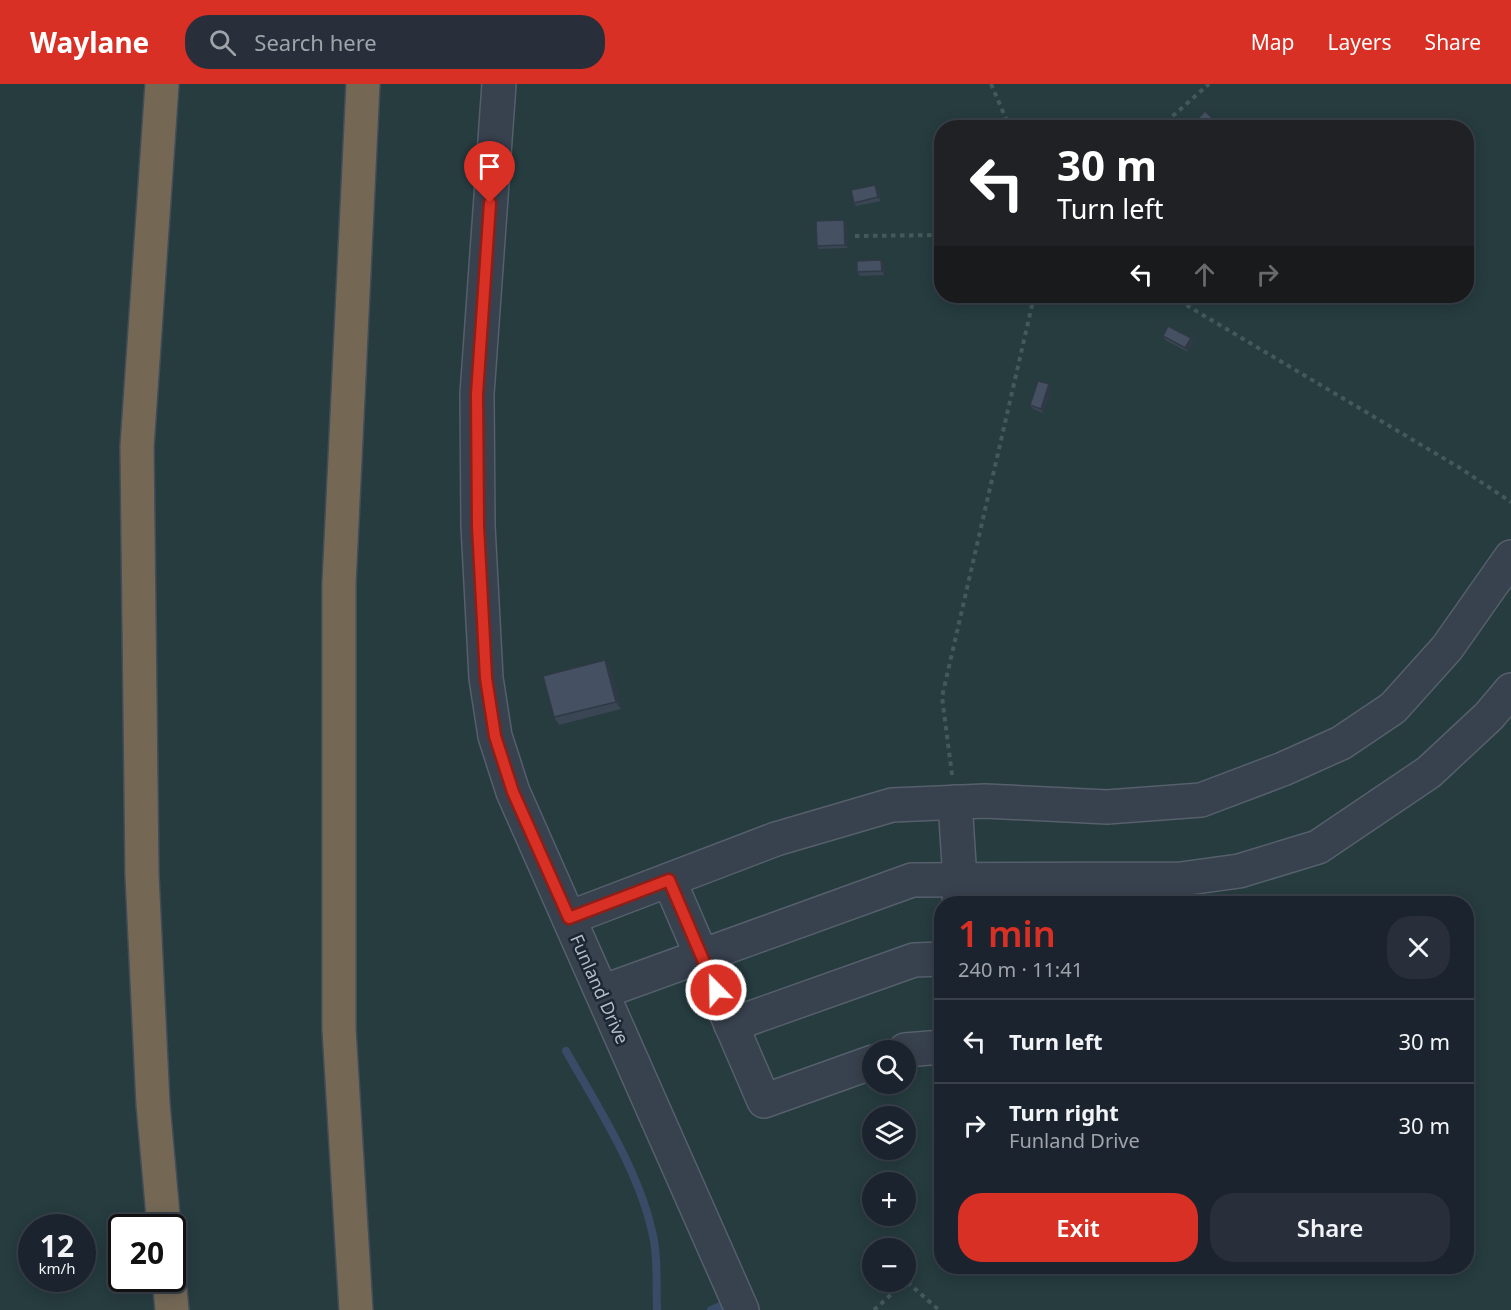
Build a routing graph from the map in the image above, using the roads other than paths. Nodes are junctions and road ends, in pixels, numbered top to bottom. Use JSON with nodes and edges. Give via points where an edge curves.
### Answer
{"nodes":[{"id":1,"x":162,"y":84,"type":"edge"},
{"id":2,"x":363,"y":84,"type":"edge"},
{"id":3,"x":499,"y":84,"type":"edge"},
{"id":4,"x":1511,"y":557,"type":"edge"},
{"id":5,"x":1511,"y":690,"type":"edge"},
{"id":6,"x":955,"y":802,"type":"junction"},
{"id":7,"x":669,"y":880,"type":"junction"},
{"id":8,"x":960,"y":891,"type":"edge"},
{"id":9,"x":569,"y":918,"type":"junction"},
{"id":10,"x":702,"y":956,"type":"junction"},
{"id":11,"x":934,"y":959,"type":"edge"},
{"id":12,"x":602,"y":992,"type":"junction"},
{"id":13,"x":731,"y":1025,"type":"junction"},
{"id":14,"x":934,"y":1048,"type":"edge"},
{"id":15,"x":916,"y":1049,"type":"edge"},
{"id":16,"x":862,"y":1066,"type":"edge"},
{"id":17,"x":163,"y":1214,"type":"edge"},
{"id":18,"x":170,"y":1292,"type":"edge"},
{"id":19,"x":172,"y":1310,"type":"edge"},
{"id":20,"x":356,"y":1310,"type":"edge"},
{"id":21,"x":742,"y":1310,"type":"edge"}],
"edges":[{"from":1,"to":17,"type":"highway","via":[[137,447],[142,875],[153,1104]]},
{"from":2,"to":20,"type":"highway","via":[[339,584],[339,1029]]},
{"from":3,"to":9,"type":"street","name":"Funland Drive","via":[[477,394],[478,526],[486,678],[495,736],[513,792]]},
{"from":4,"to":6,"type":"street","via":[[1447,648],[1393,708],[1341,743],[1293,765],[1201,800],[1107,807]]},
{"from":5,"to":8,"type":"street","via":[[1429,772],[1318,847],[1239,871],[1181,879]]},
{"from":6,"to":7,"type":"street","via":[[892,805],[776,839]]},
{"from":6,"to":8,"type":"street"},
{"from":7,"to":9,"type":"street"},
{"from":7,"to":10,"type":"street"},
{"from":8,"to":10,"type":"street","via":[[912,880]]},
{"from":9,"to":12,"type":"street","name":"Funland Drive"},
{"from":10,"to":12,"type":"street"},
{"from":10,"to":13,"type":"street"},
{"from":11,"to":13,"type":"street","via":[[914,960]]},
{"from":12,"to":21,"type":"street","name":"Funland Drive"},
{"from":13,"to":16,"type":"street","via":[[764,1101]]},
{"from":14,"to":15,"type":"street"},
{"from":18,"to":19,"type":"highway"}]}
